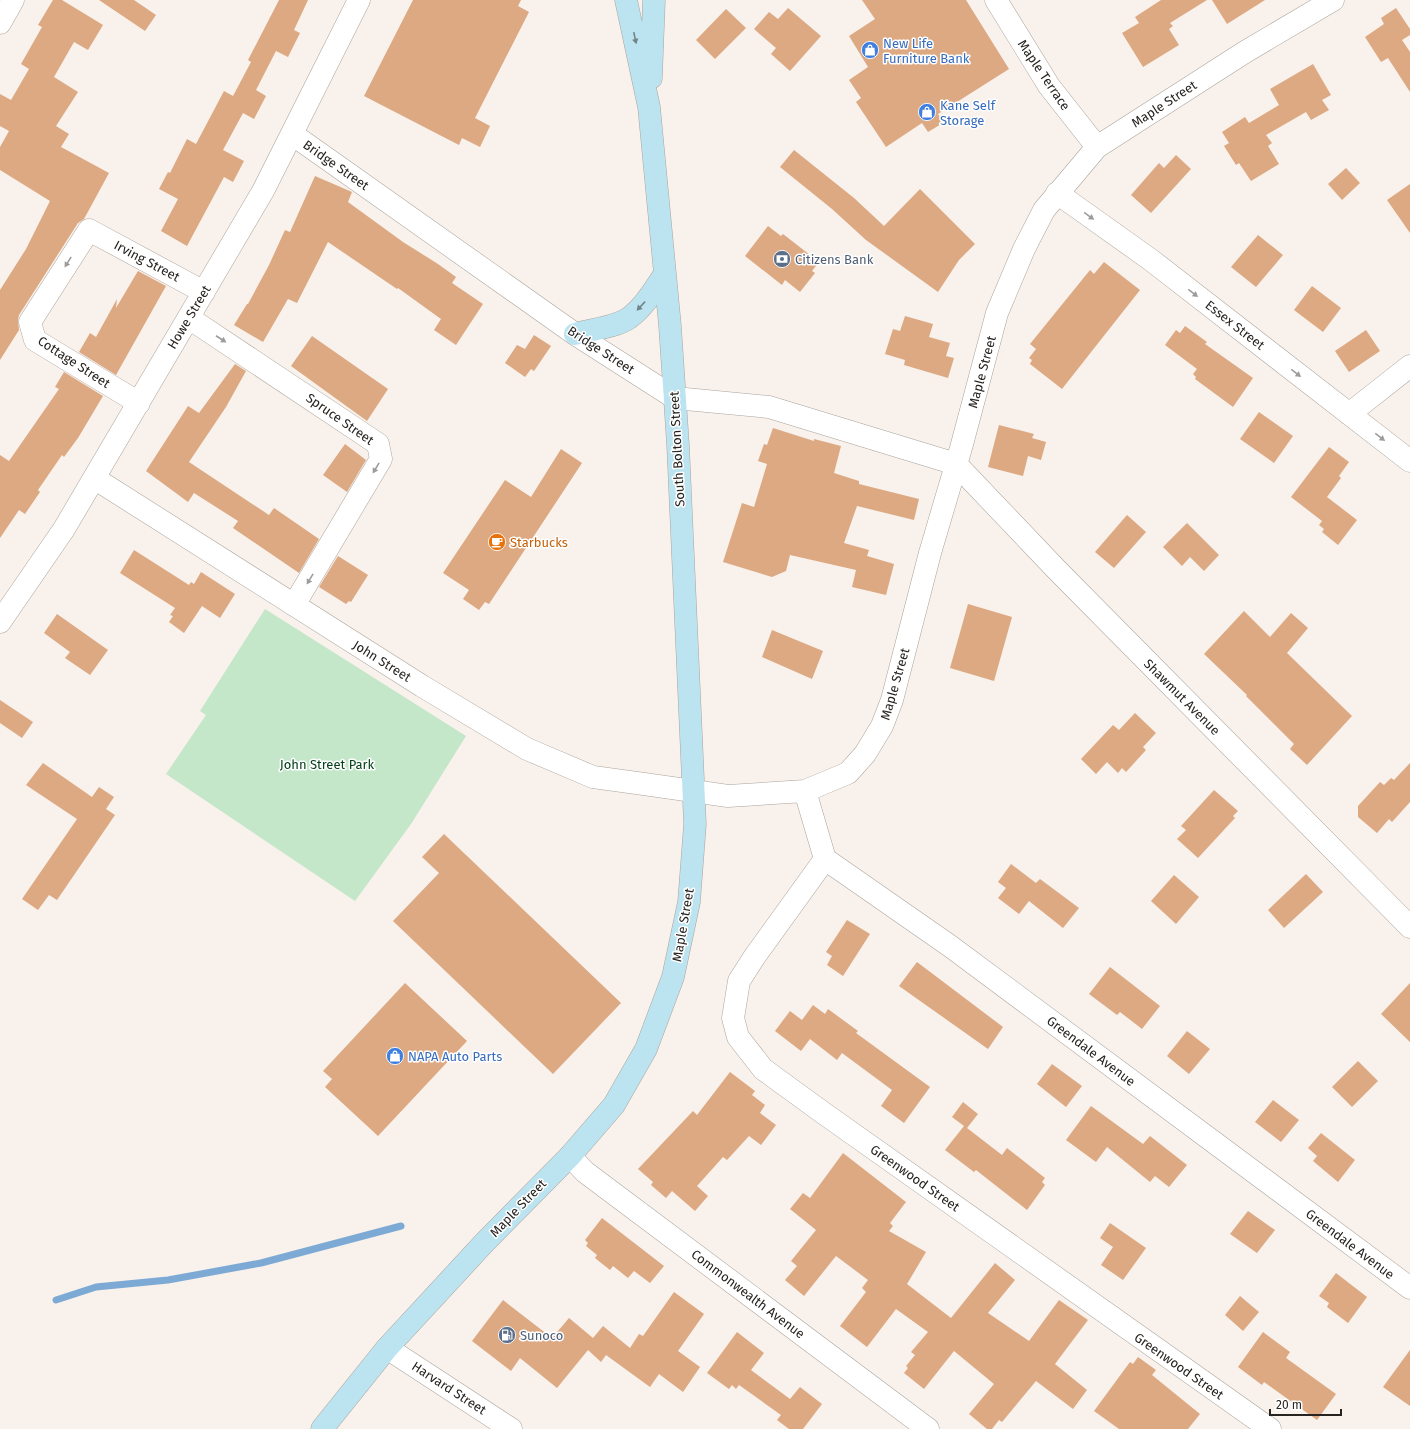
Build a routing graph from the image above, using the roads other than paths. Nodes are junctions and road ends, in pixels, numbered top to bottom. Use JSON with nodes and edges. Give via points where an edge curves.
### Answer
{"nodes":[{"id":1,"x":14,"y":0,"type":"edge"},
{"id":2,"x":359,"y":0,"type":"edge"},
{"id":3,"x":626,"y":0,"type":"edge"},
{"id":4,"x":654,"y":0,"type":"edge"},
{"id":5,"x":996,"y":0,"type":"edge"},
{"id":6,"x":1333,"y":0,"type":"edge"},
{"id":7,"x":0,"y":23,"type":"edge"},
{"id":8,"x":649,"y":107,"type":"junction"},
{"id":9,"x":292,"y":134,"type":"junction"},
{"id":10,"x":1097,"y":147,"type":"junction"},
{"id":11,"x":1057,"y":193,"type":"junction"},
{"id":12,"x":89,"y":230,"type":"joint"},
{"id":13,"x":664,"y":275,"type":"junction"},
{"id":14,"x":204,"y":292,"type":"junction"},
{"id":15,"x":189,"y":318,"type":"junction"},
{"id":16,"x":575,"y":334,"type":"junction"},
{"id":17,"x":1410,"y":366,"type":"edge"},
{"id":18,"x":675,"y":398,"type":"junction"},
{"id":19,"x":138,"y":403,"type":"junction"},
{"id":20,"x":1349,"y":414,"type":"junction"},
{"id":21,"x":1410,"y":460,"type":"edge"},
{"id":22,"x":956,"y":464,"type":"junction"},
{"id":23,"x":94,"y":478,"type":"junction"},
{"id":24,"x":294,"y":605,"type":"junction"},
{"id":25,"x":0,"y":622,"type":"edge"},
{"id":26,"x":693,"y":792,"type":"junction"},
{"id":27,"x":805,"y":792,"type":"junction"},
{"id":28,"x":825,"y":859,"type":"junction"},
{"id":29,"x":1410,"y":928,"type":"edge"},
{"id":30,"x":570,"y":1156,"type":"junction"},
{"id":31,"x":1410,"y":1288,"type":"edge"},
{"id":32,"x":387,"y":1348,"type":"junction"},
{"id":33,"x":322,"y":1429,"type":"edge"},
{"id":34,"x":511,"y":1429,"type":"edge"},
{"id":35,"x":928,"y":1429,"type":"edge"},
{"id":36,"x":1270,"y":1429,"type":"edge"}],
"edges":[{"from":1,"to":7,"type":"street"},
{"from":2,"to":9,"type":"street","name":"Howe Street"},
{"from":3,"to":8,"type":"main road","name":"South Bolton Street","one_way":true},
{"from":4,"to":8,"type":"main road","name":"South Bolton Street"},
{"from":5,"to":10,"type":"street","name":"Maple Terrace","via":[[1050,86]]},
{"from":6,"to":10,"type":"street","name":"Maple Street","via":[[1245,52]]},
{"from":8,"to":13,"type":"main road","name":"South Bolton Street"},
{"from":9,"to":14,"type":"street","name":"Howe Street","via":[[263,191]]},
{"from":9,"to":16,"type":"street","name":"Bridge Street"},
{"from":10,"to":11,"type":"street","name":"Maple Street"},
{"from":11,"to":20,"type":"street","name":"Essex Street","one_way":true,"via":[[1151,260]]},
{"from":11,"to":22,"type":"street","name":"Maple Street","via":[[1044,210],[1024,249],[997,313]]},
{"from":12,"to":14,"type":"street","name":"Irving Street"},
{"from":12,"to":19,"type":"street","name":"Cottage Street","one_way":true,"via":[[30,322],[35,340]]},
{"from":13,"to":16,"type":"main road","one_way":true,"via":[[642,306],[628,318]]},
{"from":13,"to":18,"type":"main road","name":"South Bolton Street"},
{"from":14,"to":15,"type":"street","name":"Howe Street"},
{"from":15,"to":19,"type":"street","name":"Howe Street"},
{"from":15,"to":24,"type":"street","name":"Spruce Street","one_way":true,"via":[[378,444],[381,459]]},
{"from":16,"to":18,"type":"street","name":"Bridge Street"},
{"from":17,"to":20,"type":"street"},
{"from":18,"to":22,"type":"street","name":"Bridge Street","via":[[769,407]]},
{"from":18,"to":26,"type":"main road","name":"South Bolton Street"},
{"from":19,"to":23,"type":"street","name":"Howe Street"},
{"from":20,"to":21,"type":"street","name":"Essex Street","one_way":true},
{"from":22,"to":27,"type":"street","name":"Maple Street","via":[[930,552],[892,700],[882,726],[865,754],[848,773]]},
{"from":22,"to":29,"type":"street","name":"Shawmut Avenue"},
{"from":23,"to":24,"type":"street","name":"John Street"},
{"from":23,"to":25,"type":"street","name":"Howe Street","via":[[64,529]]},
{"from":24,"to":26,"type":"street","name":"John Street","via":[[527,749],[593,777]]},
{"from":26,"to":27,"type":"street","name":"Maple Street","via":[[728,796]]},
{"from":26,"to":30,"type":"main road","name":"Maple Street","via":[[694,824],[689,902],[673,977],[646,1049],[614,1105]]},
{"from":27,"to":28,"type":"street"},
{"from":28,"to":31,"type":"street","name":"Greendale Avenue","via":[[950,946]]},
{"from":28,"to":36,"type":"street","name":"Greenwood Street","via":[[739,981],[733,1018],[738,1036],[751,1055],[763,1069],[822,1112]]},
{"from":30,"to":32,"type":"main road","name":"Maple Street","via":[[468,1260]]},
{"from":30,"to":35,"type":"street","name":"Commonwealth Avenue","via":[[585,1172]]},
{"from":32,"to":33,"type":"main road","name":"Maple Street"},
{"from":32,"to":34,"type":"street","name":"Harvard Street"}]}
